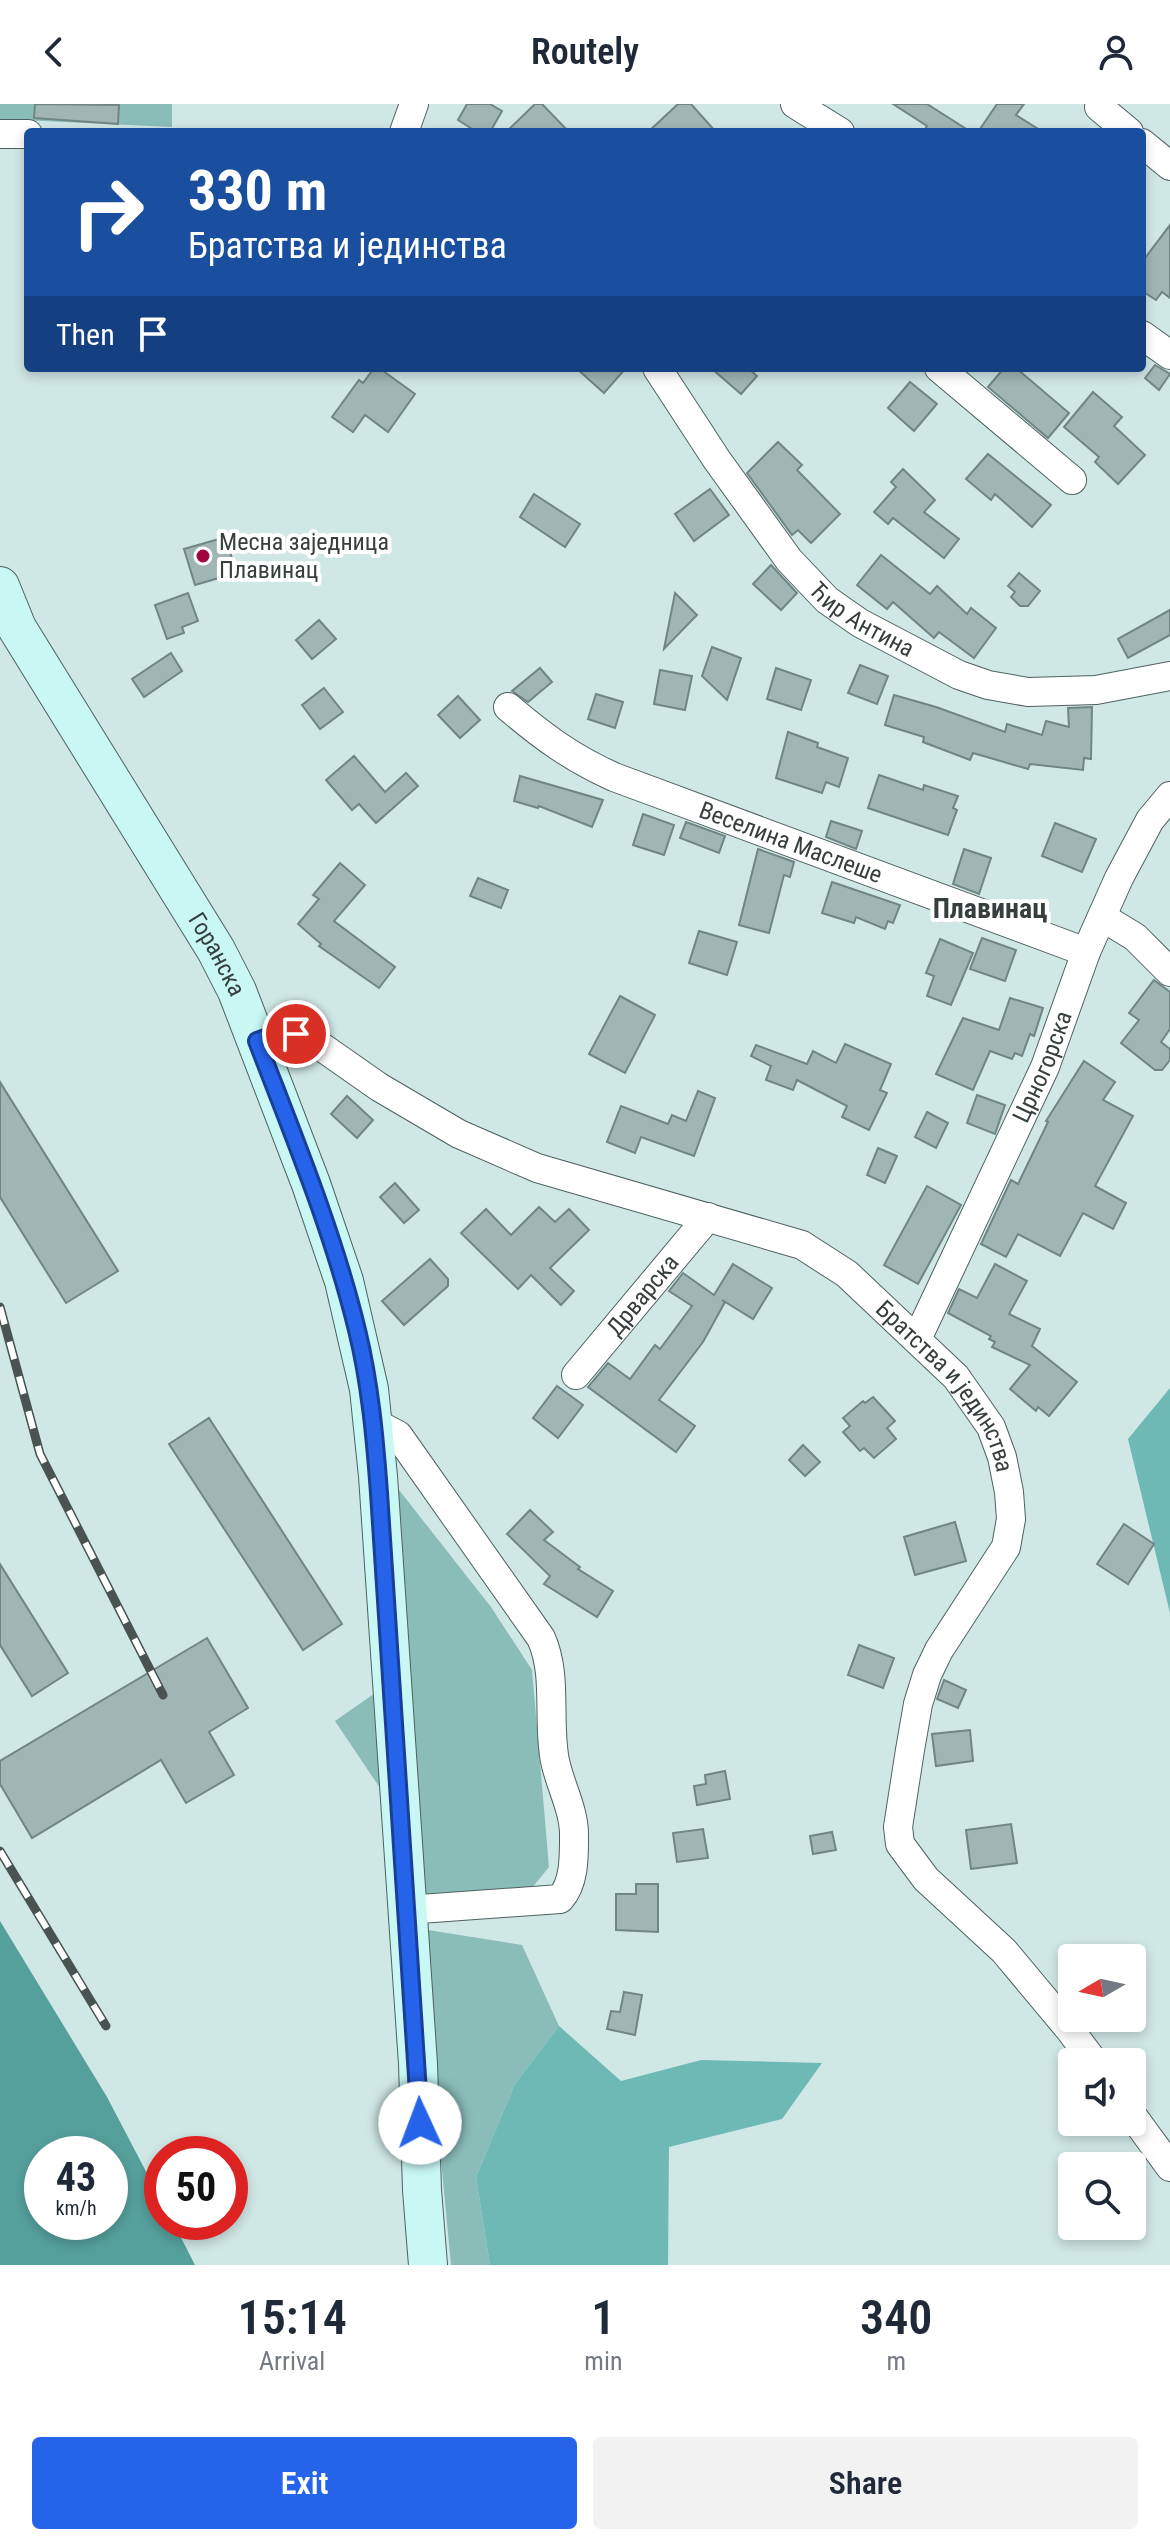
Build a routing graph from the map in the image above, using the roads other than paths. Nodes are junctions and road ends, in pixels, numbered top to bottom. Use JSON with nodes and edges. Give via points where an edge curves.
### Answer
{"nodes":[{"id":1,"x":414,"y":104,"type":"edge"},
{"id":2,"x":795,"y":104,"type":"edge"},
{"id":3,"x":1099,"y":107,"type":"dead end"},
{"id":4,"x":405,"y":128,"type":"edge"},
{"id":5,"x":834,"y":128,"type":"edge"},
{"id":6,"x":1124,"y":128,"type":"edge"},
{"id":7,"x":0,"y":134,"type":"edge"},
{"id":8,"x":24,"y":134,"type":"edge"},
{"id":9,"x":1146,"y":146,"type":"edge"},
{"id":10,"x":1170,"y":166,"type":"edge"},
{"id":11,"x":1146,"y":338,"type":"edge"},
{"id":12,"x":1170,"y":355,"type":"edge"},
{"id":13,"x":660,"y":372,"type":"edge"},
{"id":14,"x":944,"y":372,"type":"edge"},
{"id":15,"x":1072,"y":480,"type":"dead end"},
{"id":16,"x":0,"y":586,"type":"edge"},
{"id":17,"x":1170,"y":676,"type":"edge"},
{"id":18,"x":508,"y":707,"type":"dead end"},
{"id":19,"x":1170,"y":796,"type":"edge"},
{"id":20,"x":1102,"y":917,"type":"junction"},
{"id":21,"x":1086,"y":952,"type":"junction"},
{"id":22,"x":1170,"y":972,"type":"edge"},
{"id":23,"x":257,"y":1041,"type":"junction"},
{"id":24,"x":708,"y":1217,"type":"junction"},
{"id":25,"x":917,"y":1339,"type":"junction"},
{"id":26,"x":576,"y":1375,"type":"dead end"},
{"id":27,"x":373,"y":1422,"type":"junction"},
{"id":28,"x":406,"y":1910,"type":"junction"},
{"id":29,"x":1084,"y":2048,"type":"edge"},
{"id":30,"x":1146,"y":2134,"type":"edge"},
{"id":31,"x":1170,"y":2167,"type":"edge"},
{"id":32,"x":428,"y":2265,"type":"edge"}],
"edges":[{"from":1,"to":4,"type":"street"},
{"from":2,"to":5,"type":"street"},
{"from":3,"to":6,"type":"street"},
{"from":7,"to":8,"type":"street"},
{"from":9,"to":10,"type":"street"},
{"from":11,"to":12,"type":"street"},
{"from":13,"to":17,"type":"street","name":"Ћир Антина","via":[[789,560],[827,600],[895,644],[959,675],[1028,692],[1096,690]]},
{"from":14,"to":15,"type":"street"},
{"from":16,"to":23,"type":"main road","name":"Горанска","via":[[17,628],[216,950]]},
{"from":18,"to":21,"type":"street","name":"Веселина Маслеше","via":[[568,754],[614,777]]},
{"from":19,"to":20,"type":"street","name":"Црногорска","via":[[1133,848]]},
{"from":20,"to":21,"type":"street","name":"Црногорска"},
{"from":20,"to":22,"type":"street","via":[[1135,937]]},
{"from":21,"to":25,"type":"street","name":"Црногорска","via":[[1045,1067]]},
{"from":23,"to":24,"type":"street","name":"Братства и јединства","via":[[296,1034],[415,1109],[493,1150],[563,1177]]},
{"from":23,"to":27,"type":"main road","name":"Горанска","via":[[344,1281]]},
{"from":24,"to":25,"type":"street","name":"Братства и јединства","via":[[802,1245],[829,1260]]},
{"from":24,"to":26,"type":"street","name":"Дрварска"},
{"from":25,"to":29,"type":"street","name":"Братства и јединства","via":[[956,1377],[991,1427],[1002,1457],[1011,1519],[1006,1547],[927,1675],[910,1750],[900,1844],[926,1879],[1004,1951]]},
{"from":27,"to":28,"type":"main road","name":"Горанска"},
{"from":27,"to":28,"type":"street","via":[[398,1435],[541,1638],[549,1662],[556,1762],[574,1829],[573,1867],[568,1891],[560,1899]]},
{"from":28,"to":32,"type":"main road","name":"Горанска"},
{"from":30,"to":31,"type":"street"}]}
